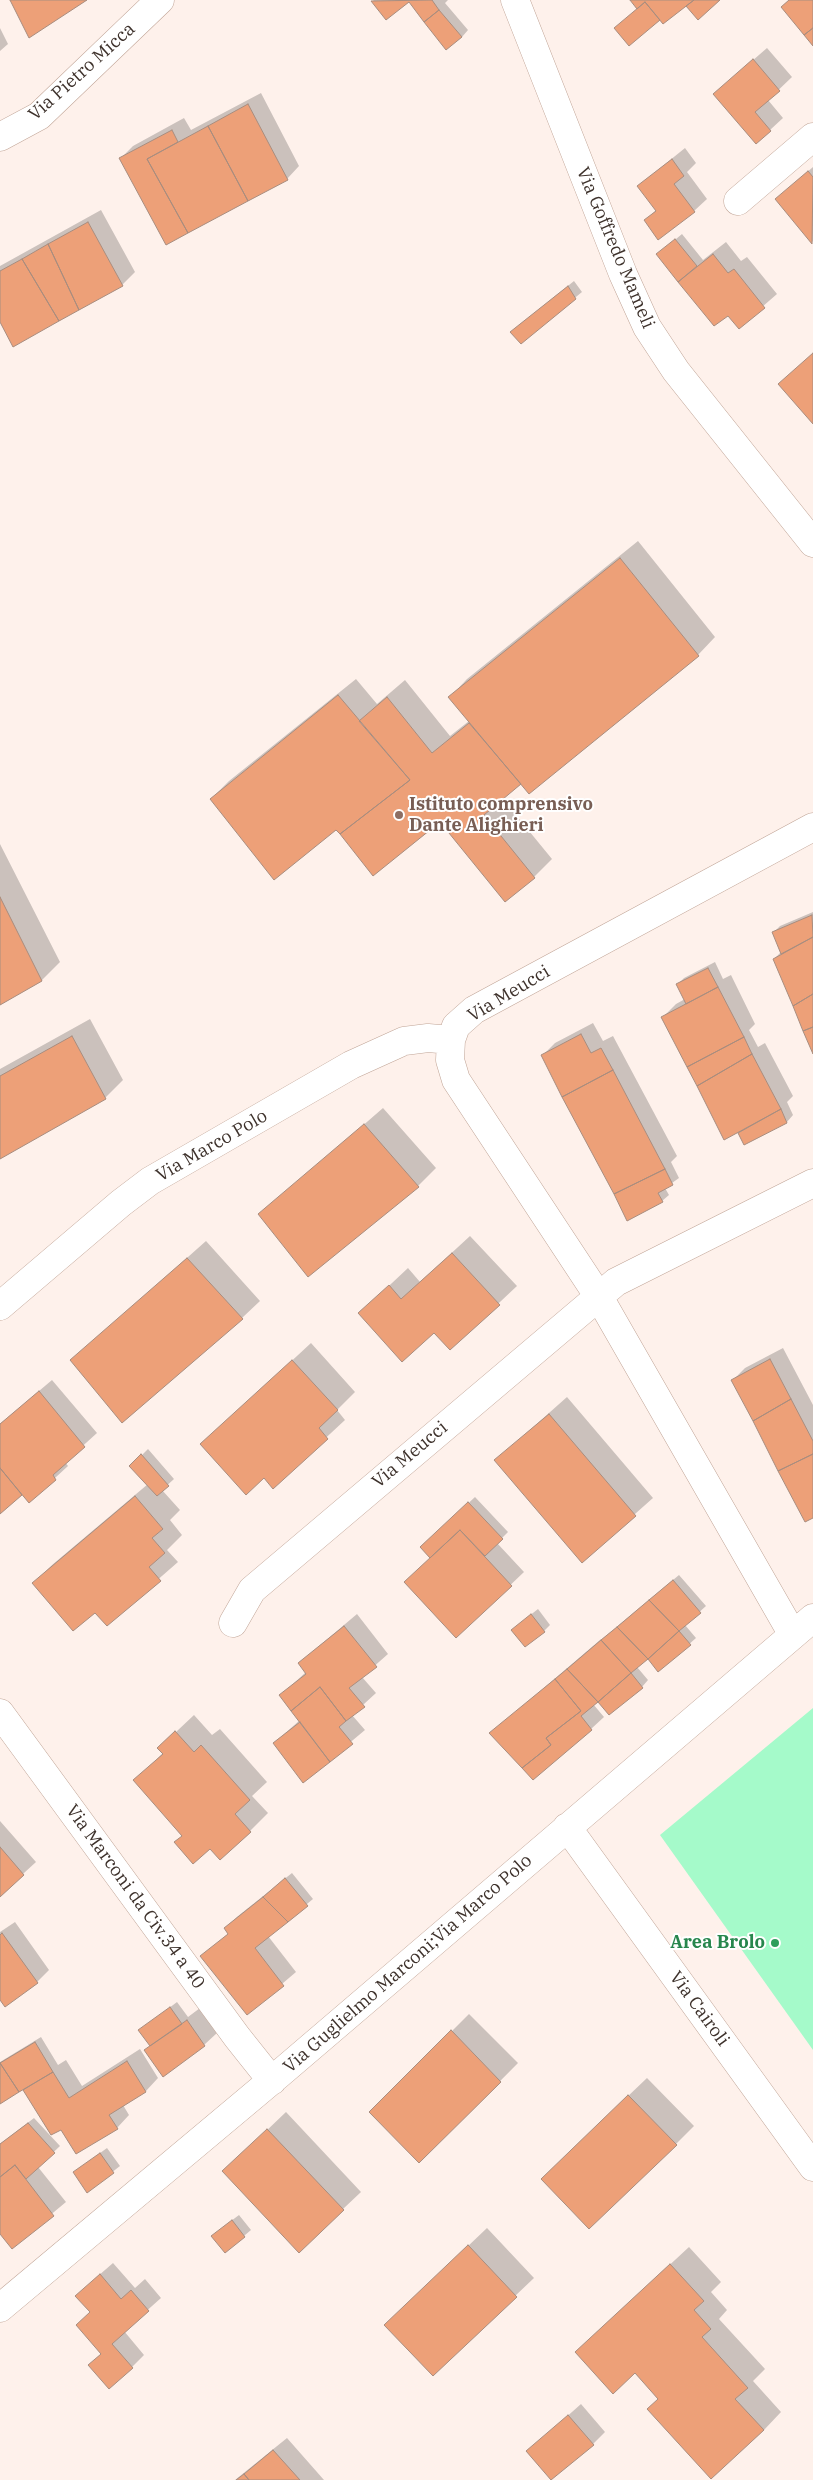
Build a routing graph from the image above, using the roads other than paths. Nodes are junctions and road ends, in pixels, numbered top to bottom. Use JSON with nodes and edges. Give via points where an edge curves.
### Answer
{"nodes":[{"id":1,"x":160,"y":0,"type":"edge"},
{"id":2,"x":515,"y":0,"type":"edge"},
{"id":3,"x":0,"y":137,"type":"edge"},
{"id":4,"x":813,"y":137,"type":"edge"},
{"id":5,"x":738,"y":201,"type":"dead end"},
{"id":6,"x":813,"y":543,"type":"edge"},
{"id":7,"x":813,"y":827,"type":"edge"},
{"id":8,"x":451,"y":1040,"type":"junction"},
{"id":9,"x":813,"y":1183,"type":"edge"},
{"id":10,"x":599,"y":1297,"type":"junction"},
{"id":11,"x":0,"y":1306,"type":"edge"},
{"id":12,"x":233,"y":1623,"type":"dead end"},
{"id":13,"x":803,"y":1626,"type":"edge"},
{"id":14,"x":0,"y":1712,"type":"edge"},
{"id":15,"x":567,"y":1827,"type":"junction"},
{"id":16,"x":272,"y":2081,"type":"junction"},
{"id":17,"x":813,"y":2167,"type":"edge"},
{"id":18,"x":0,"y":2308,"type":"edge"}],
"edges":[{"from":1,"to":3,"type":"street","name":"Via Pietro Micca","via":[[39,116]]},
{"from":2,"to":6,"type":"street","name":"Via Goffredo Mameli","via":[[647,327],[676,371]]},
{"from":4,"to":5,"type":"street"},
{"from":7,"to":8,"type":"street","name":"Via Meucci","via":[[474,1010],[456,1026]]},
{"from":8,"to":10,"type":"street","via":[[450,1060],[456,1080]]},
{"from":8,"to":11,"type":"street","name":"Via Marco Polo","via":[[428,1038],[404,1042],[351,1065],[150,1181]]},
{"from":9,"to":10,"type":"street","name":"Via Meucci","via":[[616,1282]]},
{"from":10,"to":12,"type":"street","name":"Via Meucci","via":[[252,1590]]},
{"from":10,"to":13,"type":"street"},
{"from":13,"to":15,"type":"street","name":"Via Guglielmo Marconi;Via Marco Polo"},
{"from":14,"to":16,"type":"street","name":"Via Marconi da Civ.34 a 40"},
{"from":15,"to":16,"type":"street","name":"Via Guglielmo Marconi;Via Marco Polo"},
{"from":15,"to":17,"type":"street","name":"Via Cairoli"},
{"from":16,"to":18,"type":"street","name":"Via Guglielmo Marconi;Via Marco Polo"}]}
